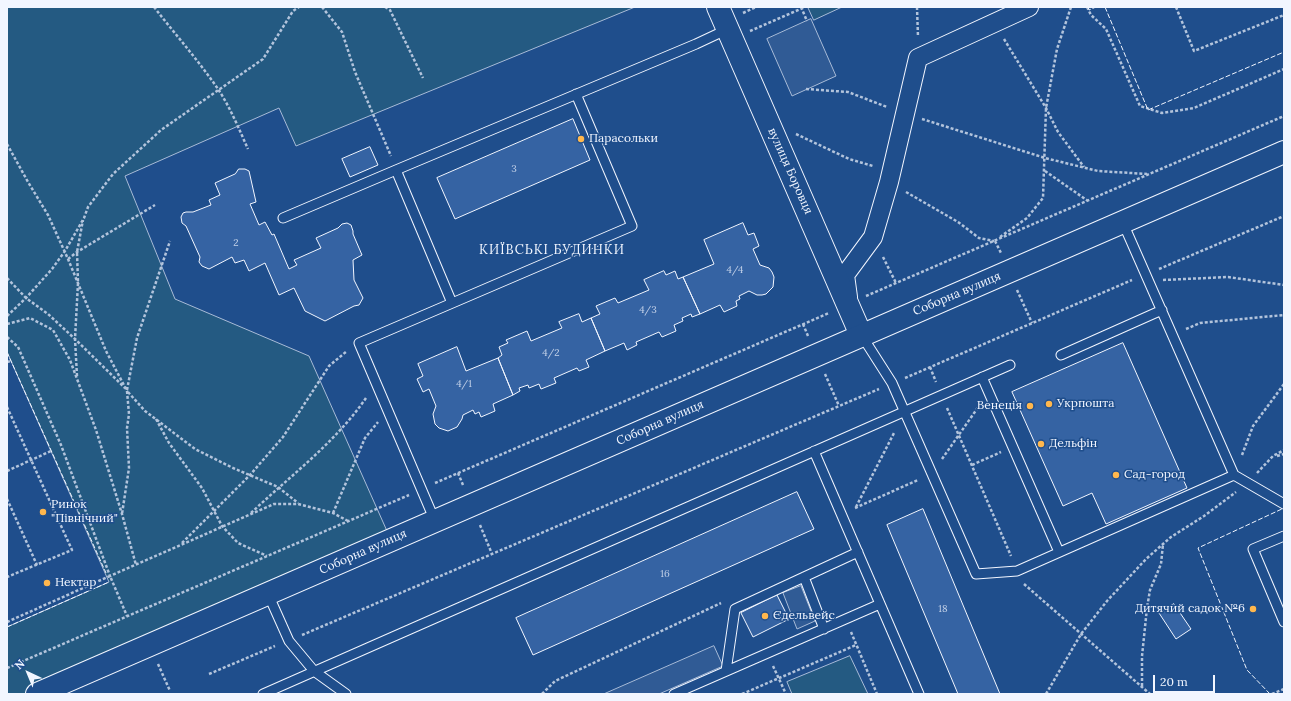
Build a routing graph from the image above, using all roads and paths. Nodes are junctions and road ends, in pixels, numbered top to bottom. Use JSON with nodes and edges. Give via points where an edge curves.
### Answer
{"nodes":[{"id":1,"x":154,"y":7,"type":"edge"},
{"id":2,"x":299,"y":7,"type":"edge"},
{"id":3,"x":322,"y":7,"type":"edge"},
{"id":4,"x":385,"y":7,"type":"edge"},
{"id":5,"x":718,"y":7,"type":"edge"},
{"id":6,"x":805,"y":7,"type":"edge"},
{"id":7,"x":918,"y":7,"type":"edge"},
{"id":8,"x":1029,"y":7,"type":"edge"},
{"id":9,"x":1071,"y":7,"type":"edge"},
{"id":10,"x":1087,"y":7,"type":"edge"},
{"id":11,"x":1176,"y":7,"type":"edge"},
{"id":12,"x":801,"y":8,"type":"edge"},
{"id":13,"x":1284,"y":14,"type":"edge"},
{"id":14,"x":807,"y":21,"type":"dead end"},
{"id":15,"x":994,"y":22,"type":"junction"},
{"id":16,"x":728,"y":29,"type":"junction"},
{"id":17,"x":918,"y":58,"type":"junction"},
{"id":18,"x":1284,"y":69,"type":"edge"},
{"id":19,"x":423,"y":78,"type":"dead end"},
{"id":20,"x":806,"y":89,"type":"dead end"},
{"id":21,"x":218,"y":90,"type":"junction"},
{"id":22,"x":576,"y":94,"type":"junction"},
{"id":23,"x":1046,"y":108,"type":"junction"},
{"id":24,"x":904,"y":114,"type":"junction"},
{"id":25,"x":1284,"y":116,"type":"edge"},
{"id":26,"x":7,"y":144,"type":"edge"},
{"id":27,"x":248,"y":149,"type":"dead end"},
{"id":28,"x":1284,"y":152,"type":"edge"},
{"id":29,"x":1045,"y":158,"type":"junction"},
{"id":30,"x":1084,"y":167,"type":"junction"},
{"id":31,"x":396,"y":170,"type":"junction"},
{"id":32,"x":1045,"y":170,"type":"junction"},
{"id":33,"x":1149,"y":174,"type":"junction"},
{"id":34,"x":1088,"y":201,"type":"junction"},
{"id":35,"x":155,"y":205,"type":"dead end"},
{"id":36,"x":1284,"y":216,"type":"edge"},
{"id":37,"x":84,"y":218,"type":"junction"},
{"id":38,"x":283,"y":218,"type":"dead end"},
{"id":39,"x":1123,"y":223,"type":"junction"},
{"id":40,"x":873,"y":237,"type":"junction"},
{"id":41,"x":170,"y":241,"type":"dead end"},
{"id":42,"x":995,"y":241,"type":"junction"},
{"id":43,"x":65,"y":251,"type":"junction"},
{"id":44,"x":77,"y":252,"type":"junction"},
{"id":45,"x":68,"y":259,"type":"junction"},
{"id":46,"x":1147,"y":277,"type":"junction"},
{"id":47,"x":7,"y":278,"type":"edge"},
{"id":48,"x":78,"y":283,"type":"junction"},
{"id":49,"x":896,"y":284,"type":"junction"},
{"id":50,"x":1284,"y":285,"type":"edge"},
{"id":51,"x":26,"y":298,"type":"junction"},
{"id":52,"x":452,"y":303,"type":"junction"},
{"id":53,"x":848,"y":304,"type":"junction"},
{"id":54,"x":1162,"y":310,"type":"junction"},
{"id":55,"x":1284,"y":315,"type":"edge"},
{"id":56,"x":7,"y":316,"type":"edge"},
{"id":57,"x":7,"y":324,"type":"edge"},
{"id":58,"x":861,"y":335,"type":"junction"},
{"id":59,"x":1172,"y":335,"type":"junction"},
{"id":60,"x":7,"y":337,"type":"edge"},
{"id":61,"x":75,"y":339,"type":"junction"},
{"id":62,"x":359,"y":343,"type":"junction"},
{"id":63,"x":1061,"y":355,"type":"dead end"},
{"id":64,"x":11,"y":360,"type":"dead end"},
{"id":65,"x":7,"y":362,"type":"edge"},
{"id":66,"x":1010,"y":365,"type":"dead end"},
{"id":67,"x":930,"y":367,"type":"junction"},
{"id":68,"x":982,"y":377,"type":"junction"},
{"id":69,"x":77,"y":380,"type":"junction"},
{"id":70,"x":376,"y":382,"type":"junction"},
{"id":71,"x":892,"y":383,"type":"junction"},
{"id":72,"x":1284,"y":384,"type":"edge"},
{"id":73,"x":127,"y":391,"type":"junction"},
{"id":74,"x":942,"y":395,"type":"junction"},
{"id":75,"x":7,"y":407,"type":"edge"},
{"id":76,"x":387,"y":410,"type":"junction"},
{"id":77,"x":904,"y":412,"type":"junction"},
{"id":78,"x":155,"y":418,"type":"junction"},
{"id":79,"x":1013,"y":447,"type":"junction"},
{"id":80,"x":1284,"y":450,"type":"edge"},
{"id":81,"x":814,"y":451,"type":"junction"},
{"id":82,"x":51,"y":452,"type":"dead end"},
{"id":83,"x":1284,"y":454,"type":"edge"},
{"id":84,"x":1273,"y":456,"type":"junction"},
{"id":85,"x":31,"y":460,"type":"junction"},
{"id":86,"x":972,"y":465,"type":"junction"},
{"id":87,"x":7,"y":471,"type":"edge"},
{"id":88,"x":250,"y":475,"type":"junction"},
{"id":89,"x":1234,"y":475,"type":"junction"},
{"id":90,"x":1248,"y":483,"type":"junction"},
{"id":91,"x":278,"y":487,"type":"junction"},
{"id":92,"x":421,"y":489,"type":"junction"},
{"id":93,"x":7,"y":499,"type":"edge"},
{"id":94,"x":298,"y":504,"type":"junction"},
{"id":95,"x":1284,"y":504,"type":"edge"},
{"id":96,"x":856,"y":507,"type":"dead end"},
{"id":97,"x":214,"y":512,"type":"junction"},
{"id":98,"x":333,"y":513,"type":"junction"},
{"id":99,"x":122,"y":514,"type":"junction"},
{"id":100,"x":249,"y":515,"type":"junction"},
{"id":101,"x":349,"y":521,"type":"junction"},
{"id":102,"x":435,"y":521,"type":"junction"},
{"id":103,"x":222,"y":526,"type":"junction"},
{"id":104,"x":1284,"y":536,"type":"edge"},
{"id":105,"x":1163,"y":544,"type":"junction"},
{"id":106,"x":180,"y":545,"type":"junction"},
{"id":107,"x":858,"y":552,"type":"junction"},
{"id":108,"x":1059,"y":552,"type":"junction"},
{"id":109,"x":267,"y":556,"type":"junction"},
{"id":110,"x":37,"y":565,"type":"junction"},
{"id":111,"x":136,"y":565,"type":"junction"},
{"id":112,"x":1017,"y":571,"type":"junction"},
{"id":113,"x":110,"y":576,"type":"junction"},
{"id":114,"x":7,"y":577,"type":"edge"},
{"id":115,"x":804,"y":577,"type":"junction"},
{"id":116,"x":268,"y":594,"type":"junction"},
{"id":117,"x":726,"y":601,"type":"dead end"},
{"id":118,"x":880,"y":604,"type":"junction"},
{"id":119,"x":127,"y":616,"type":"junction"},
{"id":120,"x":845,"y":619,"type":"junction"},
{"id":121,"x":7,"y":622,"type":"edge"},
{"id":122,"x":1284,"y":622,"type":"edge"},
{"id":123,"x":824,"y":629,"type":"junction"},
{"id":124,"x":1081,"y":634,"type":"junction"},
{"id":125,"x":289,"y":640,"type":"junction"},
{"id":126,"x":150,"y":645,"type":"junction"},
{"id":127,"x":856,"y":645,"type":"junction"},
{"id":128,"x":767,"y":653,"type":"junction"},
{"id":129,"x":7,"y":668,"type":"edge"},
{"id":130,"x":314,"y":671,"type":"junction"},
{"id":131,"x":726,"y":672,"type":"junction"},
{"id":132,"x":209,"y":674,"type":"dead end"},
{"id":133,"x":779,"y":678,"type":"junction"},
{"id":134,"x":1142,"y":686,"type":"junction"},
{"id":135,"x":1284,"y":689,"type":"edge"},
{"id":136,"x":170,"y":691,"type":"dead end"},
{"id":137,"x":37,"y":694,"type":"edge"},
{"id":138,"x":263,"y":694,"type":"edge"},
{"id":139,"x":346,"y":694,"type":"edge"},
{"id":140,"x":542,"y":694,"type":"edge"},
{"id":141,"x":674,"y":694,"type":"edge"},
{"id":142,"x":742,"y":694,"type":"edge"},
{"id":143,"x":786,"y":694,"type":"edge"},
{"id":144,"x":877,"y":694,"type":"edge"},
{"id":145,"x":919,"y":694,"type":"edge"},
{"id":146,"x":1046,"y":694,"type":"edge"},
{"id":147,"x":1150,"y":694,"type":"edge"},
{"id":148,"x":1272,"y":694,"type":"edge"}],
"edges":[{"from":1,"to":21,"type":"path"},
{"from":2,"to":21,"type":"path","via":[[293,12],[263,59]]},
{"from":3,"to":31,"type":"path","via":[[342,32],[355,72]]},
{"from":4,"to":19,"type":"path","via":[[390,10]]},
{"from":5,"to":16,"type":"main road","name":"вулиця Боровця"},
{"from":6,"to":12,"type":"path"},
{"from":7,"to":17,"type":"path"},
{"from":8,"to":15,"type":"street"},
{"from":9,"to":23,"type":"path","via":[[1057,49]]},
{"from":10,"to":18,"type":"path","via":[[1091,15],[1106,29],[1140,106],[1162,113],[1194,108]]},
{"from":11,"to":13,"type":"path","via":[[1194,51]]},
{"from":12,"to":14,"type":"path"},
{"from":12,"to":16,"type":"path","via":[[750,31]]},
{"from":15,"to":17,"type":"street"},
{"from":15,"to":23,"type":"path"},
{"from":16,"to":22,"type":"lane"},
{"from":16,"to":53,"type":"main road","name":"вулиця Боровця"},
{"from":17,"to":24,"type":"street"},
{"from":20,"to":24,"type":"path","via":[[848,92]]},
{"from":21,"to":27,"type":"path"},
{"from":21,"to":37,"type":"path","via":[[162,130],[113,174],[88,207]]},
{"from":22,"to":31,"type":"lane"},
{"from":22,"to":52,"type":"lane","via":[[632,226]]},
{"from":23,"to":29,"type":"path"},
{"from":23,"to":30,"type":"path","via":[[1058,132]]},
{"from":24,"to":29,"type":"path"},
{"from":24,"to":40,"type":"street","via":[[889,182]]},
{"from":25,"to":33,"type":"path"},
{"from":26,"to":43,"type":"path","via":[[48,215]]},
{"from":28,"to":39,"type":"main road","name":"Соборна вулиця"},
{"from":29,"to":30,"type":"path"},
{"from":29,"to":32,"type":"path"},
{"from":30,"to":33,"type":"path","via":[[1098,171]]},
{"from":31,"to":38,"type":"lane"},
{"from":31,"to":52,"type":"lane"},
{"from":32,"to":34,"type":"path"},
{"from":32,"to":42,"type":"path","via":[[1044,198],[1027,218]]},
{"from":33,"to":34,"type":"path"},
{"from":34,"to":42,"type":"path"},
{"from":35,"to":44,"type":"path"},
{"from":36,"to":46,"type":"path"},
{"from":37,"to":43,"type":"path"},
{"from":37,"to":44,"type":"path"},
{"from":39,"to":46,"type":"lane"},
{"from":39,"to":58,"type":"main road","name":"Соборна вулиця"},
{"from":40,"to":49,"type":"path"},
{"from":40,"to":53,"type":"street","via":[[845,276]]},
{"from":41,"to":73,"type":"path","via":[[137,338]]},
{"from":42,"to":49,"type":"path"},
{"from":43,"to":45,"type":"path"},
{"from":43,"to":51,"type":"path"},
{"from":44,"to":45,"type":"path"},
{"from":44,"to":48,"type":"path"},
{"from":45,"to":48,"type":"path"},
{"from":46,"to":50,"type":"path","via":[[1228,277]]},
{"from":46,"to":54,"type":"lane"},
{"from":46,"to":67,"type":"path"},
{"from":47,"to":51,"type":"path"},
{"from":48,"to":61,"type":"path"},
{"from":48,"to":73,"type":"path","via":[[106,351]]},
{"from":49,"to":53,"type":"path"},
{"from":51,"to":56,"type":"path"},
{"from":51,"to":61,"type":"path"},
{"from":52,"to":62,"type":"lane"},
{"from":53,"to":58,"type":"main road","name":"вулиця Боровця"},
{"from":53,"to":92,"type":"path"},
{"from":54,"to":59,"type":"lane"},
{"from":54,"to":63,"type":"lane"},
{"from":55,"to":59,"type":"path","via":[[1200,323]]},
{"from":57,"to":69,"type":"path","via":[[30,318],[53,330],[70,360]]},
{"from":58,"to":71,"type":"lane"},
{"from":58,"to":102,"type":"main road","name":"Соборна вулиця"},
{"from":59,"to":89,"type":"lane"},
{"from":60,"to":113,"type":"path","via":[[18,347],[61,445]]},
{"from":61,"to":69,"type":"path"},
{"from":61,"to":73,"type":"path"},
{"from":62,"to":70,"type":"lane"},
{"from":62,"to":88,"type":"path","via":[[328,366],[283,437]]},
{"from":64,"to":65,"type":"path"},
{"from":66,"to":68,"type":"lane"},
{"from":67,"to":71,"type":"path"},
{"from":67,"to":74,"type":"path"},
{"from":68,"to":74,"type":"lane"},
{"from":68,"to":79,"type":"lane"},
{"from":69,"to":99,"type":"path","via":[[96,430]]},
{"from":70,"to":76,"type":"lane"},
{"from":70,"to":91,"type":"path","via":[[342,429]]},
{"from":71,"to":77,"type":"lane"},
{"from":71,"to":125,"type":"path"},
{"from":72,"to":89,"type":"path","via":[[1253,426]]},
{"from":73,"to":78,"type":"path"},
{"from":73,"to":99,"type":"path","via":[[129,468]]},
{"from":74,"to":77,"type":"lane"},
{"from":74,"to":86,"type":"path"},
{"from":75,"to":85,"type":"path"},
{"from":76,"to":92,"type":"lane"},
{"from":76,"to":98,"type":"path","via":[[365,438]]},
{"from":77,"to":81,"type":"lane"},
{"from":77,"to":96,"type":"path"},
{"from":77,"to":112,"type":"lane","via":[[976,574]]},
{"from":78,"to":88,"type":"path","via":[[195,449]]},
{"from":78,"to":97,"type":"path","via":[[169,443],[202,488]]},
{"from":79,"to":86,"type":"path"},
{"from":79,"to":108,"type":"lane"},
{"from":80,"to":84,"type":"path"},
{"from":81,"to":107,"type":"lane"},
{"from":81,"to":130,"type":"lane"},
{"from":82,"to":85,"type":"path"},
{"from":83,"to":84,"type":"path"},
{"from":84,"to":90,"type":"path"},
{"from":85,"to":87,"type":"path"},
{"from":85,"to":110,"type":"path","via":[[72,550]]},
{"from":86,"to":112,"type":"path"},
{"from":88,"to":91,"type":"path"},
{"from":88,"to":97,"type":"path"},
{"from":89,"to":90,"type":"lane"},
{"from":89,"to":108,"type":"lane"},
{"from":90,"to":95,"type":"lane"},
{"from":90,"to":105,"type":"path"},
{"from":91,"to":94,"type":"path"},
{"from":91,"to":100,"type":"path"},
{"from":92,"to":101,"type":"path"},
{"from":92,"to":102,"type":"lane"},
{"from":93,"to":110,"type":"path"},
{"from":94,"to":98,"type":"path"},
{"from":94,"to":100,"type":"path","via":[[274,504]]},
{"from":97,"to":103,"type":"path"},
{"from":97,"to":106,"type":"path"},
{"from":98,"to":101,"type":"path"},
{"from":99,"to":111,"type":"path"},
{"from":100,"to":103,"type":"path"},
{"from":101,"to":109,"type":"path"},
{"from":102,"to":116,"type":"main road","name":"Соборна вулиця"},
{"from":103,"to":106,"type":"path"},
{"from":103,"to":109,"type":"path","via":[[238,543]]},
{"from":104,"to":122,"type":"lane","via":[[1254,549]]},
{"from":105,"to":124,"type":"path","via":[[1146,559]]},
{"from":105,"to":134,"type":"path","via":[[1161,564],[1150,590],[1146,608]]},
{"from":106,"to":111,"type":"path"},
{"from":107,"to":115,"type":"lane"},
{"from":107,"to":118,"type":"lane"},
{"from":108,"to":112,"type":"lane"},
{"from":109,"to":119,"type":"path"},
{"from":110,"to":114,"type":"path"},
{"from":111,"to":113,"type":"path"},
{"from":112,"to":124,"type":"path","via":[[1022,582]]},
{"from":113,"to":119,"type":"path"},
{"from":113,"to":121,"type":"path"},
{"from":115,"to":123,"type":"lane"},
{"from":115,"to":131,"type":"lane","via":[[734,610]]},
{"from":116,"to":125,"type":"lane"},
{"from":116,"to":126,"type":"main road","name":"Соборна вулиця"},
{"from":117,"to":140,"type":"path","via":[[555,681]]},
{"from":118,"to":120,"type":"lane"},
{"from":118,"to":145,"type":"lane"},
{"from":119,"to":129,"type":"path"},
{"from":120,"to":123,"type":"lane"},
{"from":120,"to":127,"type":"path"},
{"from":123,"to":128,"type":"lane"},
{"from":124,"to":134,"type":"path"},
{"from":124,"to":146,"type":"path"},
{"from":125,"to":130,"type":"lane"},
{"from":125,"to":132,"type":"path"},
{"from":126,"to":136,"type":"path"},
{"from":126,"to":137,"type":"main road","name":"Соборна вулиця"},
{"from":127,"to":133,"type":"path"},
{"from":127,"to":144,"type":"path"},
{"from":128,"to":131,"type":"lane"},
{"from":128,"to":133,"type":"path"},
{"from":130,"to":138,"type":"lane"},
{"from":130,"to":139,"type":"lane"},
{"from":131,"to":141,"type":"lane"},
{"from":133,"to":142,"type":"path"},
{"from":133,"to":143,"type":"path"},
{"from":134,"to":147,"type":"path"},
{"from":135,"to":148,"type":"path"}]}
